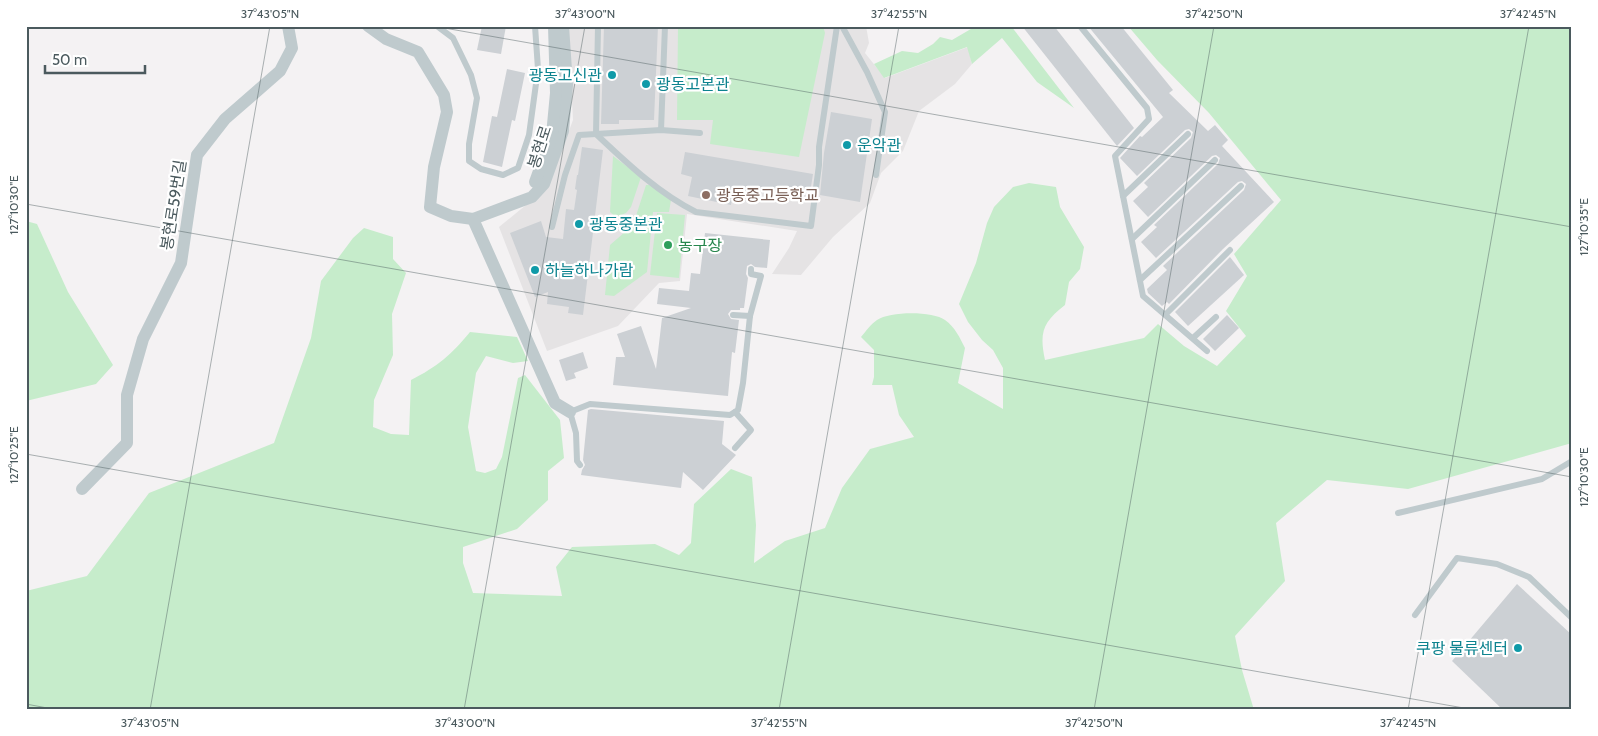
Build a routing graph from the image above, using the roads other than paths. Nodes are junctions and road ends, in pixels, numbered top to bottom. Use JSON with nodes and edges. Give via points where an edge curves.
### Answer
{"nodes":[{"id":1,"x":288,"y":26,"type":"edge"},
{"id":2,"x":368,"y":26,"type":"edge"},
{"id":3,"x":437,"y":26,"type":"edge"},
{"id":4,"x":536,"y":26,"type":"edge"},
{"id":5,"x":554,"y":26,"type":"edge"},
{"id":6,"x":563,"y":26,"type":"edge"},
{"id":7,"x":598,"y":26,"type":"edge"},
{"id":8,"x":665,"y":26,"type":"edge"},
{"id":9,"x":837,"y":26,"type":"edge"},
{"id":10,"x":842,"y":26,"type":"edge"},
{"id":11,"x":1080,"y":26,"type":"edge"},
{"id":12,"x":661,"y":130,"type":"junction"},
{"id":13,"x":700,"y":133,"type":"dead end"},
{"id":14,"x":596,"y":134,"type":"junction"},
{"id":15,"x":1188,"y":134,"type":"dead end"},
{"id":16,"x":1215,"y":160,"type":"dead end"},
{"id":17,"x":876,"y":175,"type":"dead end"},
{"id":18,"x":1241,"y":186,"type":"dead end"},
{"id":19,"x":1123,"y":196,"type":"junction"},
{"id":20,"x":517,"y":203,"type":"junction"},
{"id":21,"x":473,"y":219,"type":"junction"},
{"id":22,"x":552,"y":228,"type":"dead end"},
{"id":23,"x":1132,"y":239,"type":"junction"},
{"id":24,"x":1230,"y":250,"type":"dead end"},
{"id":25,"x":743,"y":273,"type":"dead end"},
{"id":26,"x":1140,"y":280,"type":"junction"},
{"id":27,"x":1166,"y":314,"type":"junction"},
{"id":28,"x":733,"y":315,"type":"dead end"},
{"id":29,"x":750,"y":316,"type":"junction"},
{"id":30,"x":1216,"y":317,"type":"dead end"},
{"id":31,"x":1193,"y":338,"type":"junction"},
{"id":32,"x":1207,"y":351,"type":"dead end"},
{"id":33,"x":570,"y":412,"type":"junction"},
{"id":34,"x":735,"y":412,"type":"junction"},
{"id":35,"x":734,"y":448,"type":"dead end"},
{"id":36,"x":1572,"y":461,"type":"edge"},
{"id":37,"x":580,"y":465,"type":"dead end"},
{"id":38,"x":82,"y":489,"type":"dead end"},
{"id":39,"x":1398,"y":513,"type":"dead end"},
{"id":40,"x":1415,"y":615,"type":"dead end"},
{"id":41,"x":1572,"y":618,"type":"edge"}],
"edges":[{"from":1,"to":38,"type":"street","name":"봉현로59번길","via":[[292,48],[280,71],[225,119],[197,156],[180,262],[143,339],[127,395],[127,443]]},
{"from":2,"to":21,"type":"street","name":"봉현로","via":[[386,39],[418,52],[444,95],[447,112],[434,167],[430,207],[451,216]]},
{"from":3,"to":4,"type":"lane","via":[[453,38],[478,98],[469,161],[481,169],[503,175],[518,168],[528,135],[538,69]]},
{"from":5,"to":20,"type":"street","name":"봉현로","via":[[556,93],[552,135],[535,182]]},
{"from":6,"to":20,"type":"street","name":"봉현로","via":[[567,85],[563,131],[544,184],[532,198]]},
{"from":7,"to":14,"type":"lane"},
{"from":8,"to":12,"type":"lane"},
{"from":9,"to":14,"type":"lane","via":[[811,226],[696,212],[630,166]]},
{"from":10,"to":17,"type":"lane","via":[[885,112]]},
{"from":11,"to":19,"type":"lane","via":[[1147,108],[1149,118],[1115,156]]},
{"from":12,"to":13,"type":"lane"},
{"from":12,"to":14,"type":"lane"},
{"from":14,"to":22,"type":"lane","via":[[580,135],[565,175]]},
{"from":15,"to":19,"type":"lane"},
{"from":16,"to":23,"type":"lane"},
{"from":18,"to":26,"type":"lane"},
{"from":19,"to":23,"type":"lane"},
{"from":20,"to":21,"type":"street","name":"봉현로"},
{"from":21,"to":33,"type":"street","via":[[555,403]]},
{"from":23,"to":26,"type":"lane"},
{"from":24,"to":27,"type":"lane"},
{"from":25,"to":29,"type":"lane","via":[[761,276]]},
{"from":26,"to":27,"type":"lane","via":[[1144,296]]},
{"from":27,"to":31,"type":"lane"},
{"from":28,"to":29,"type":"lane"},
{"from":29,"to":34,"type":"lane","via":[[743,383]]},
{"from":30,"to":31,"type":"lane"},
{"from":31,"to":32,"type":"lane"},
{"from":33,"to":34,"type":"lane","via":[[590,404],[696,415],[730,415]]},
{"from":33,"to":37,"type":"lane"},
{"from":34,"to":35,"type":"lane","via":[[751,430]]},
{"from":36,"to":39,"type":"lane","via":[[1542,478]]},
{"from":40,"to":41,"type":"lane","via":[[1457,558],[1498,564],[1529,577]]}]}
